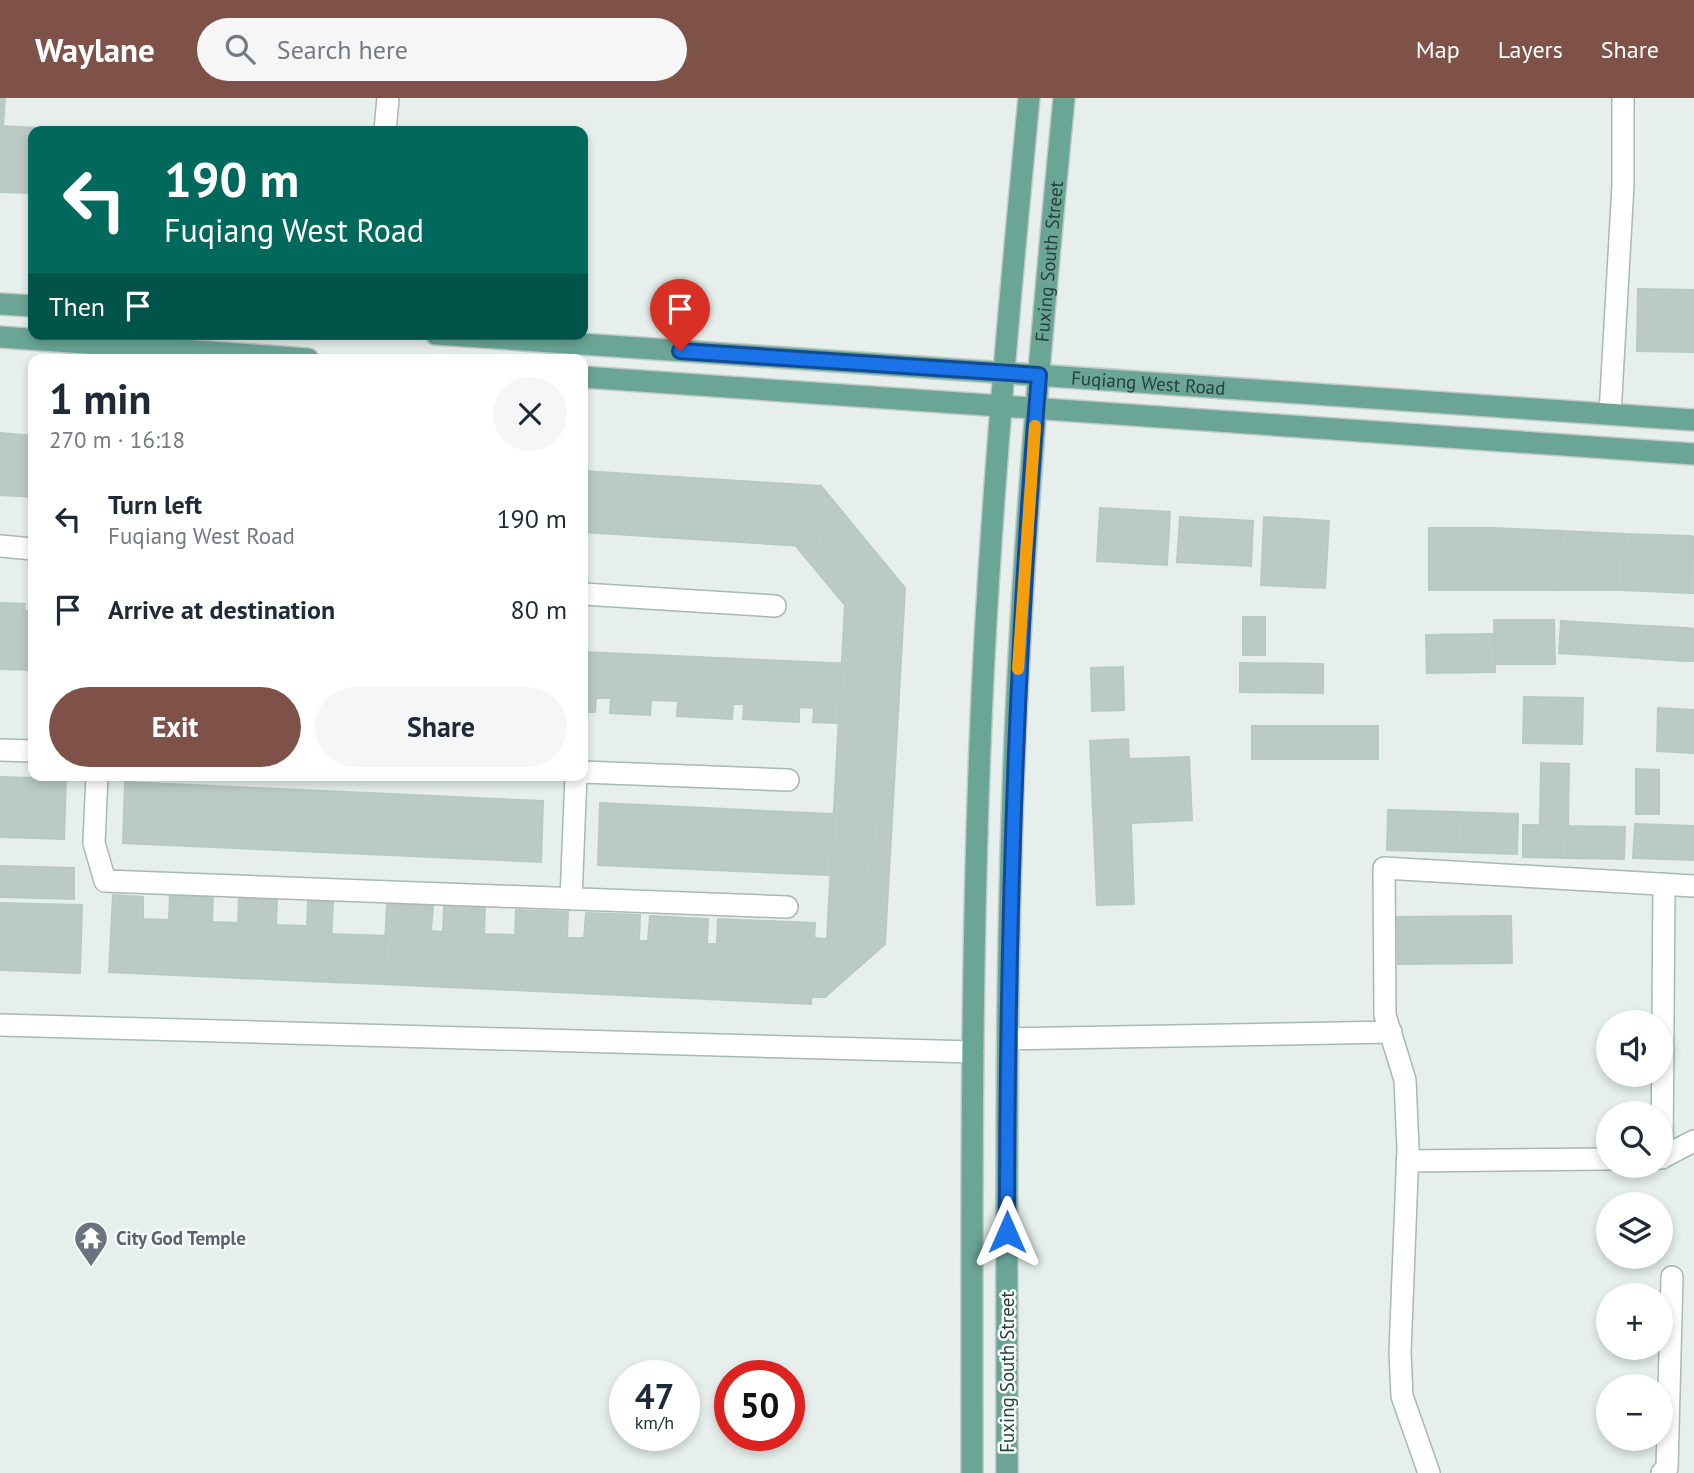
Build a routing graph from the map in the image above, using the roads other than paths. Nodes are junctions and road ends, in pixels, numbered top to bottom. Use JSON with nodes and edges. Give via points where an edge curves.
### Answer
{"nodes":[{"id":1,"x":388,"y":98,"type":"edge"},
{"id":2,"x":1029,"y":98,"type":"edge"},
{"id":3,"x":1064,"y":98,"type":"edge"},
{"id":4,"x":1623,"y":98,"type":"edge"},
{"id":5,"x":385,"y":126,"type":"edge"},
{"id":6,"x":0,"y":304,"type":"edge"},
{"id":7,"x":28,"y":306,"type":"edge"},
{"id":8,"x":0,"y":337,"type":"edge"},
{"id":9,"x":28,"y":339,"type":"edge"},
{"id":10,"x":40,"y":340,"type":"edge"},
{"id":11,"x":524,"y":340,"type":"edge"},
{"id":12,"x":228,"y":354,"type":"edge"},
{"id":13,"x":1005,"y":373,"type":"junction"},
{"id":14,"x":1039,"y":375,"type":"junction"},
{"id":15,"x":588,"y":377,"type":"edge"},
{"id":16,"x":1002,"y":406,"type":"junction"},
{"id":17,"x":1036,"y":408,"type":"junction"},
{"id":18,"x":1610,"y":414,"type":"junction"},
{"id":19,"x":1694,"y":420,"type":"edge"},
{"id":20,"x":1694,"y":453,"type":"edge"},
{"id":21,"x":0,"y":546,"type":"edge"},
{"id":22,"x":28,"y":549,"type":"edge"},
{"id":23,"x":588,"y":594,"type":"edge"},
{"id":24,"x":775,"y":606,"type":"dead end"},
{"id":25,"x":0,"y":750,"type":"edge"},
{"id":26,"x":28,"y":751,"type":"edge"},
{"id":27,"x":588,"y":772,"type":"edge"},
{"id":28,"x":788,"y":780,"type":"dead end"},
{"id":29,"x":97,"y":781,"type":"edge"},
{"id":30,"x":576,"y":781,"type":"edge"},
{"id":31,"x":1664,"y":884,"type":"junction"},
{"id":32,"x":1694,"y":886,"type":"edge"},
{"id":33,"x":571,"y":899,"type":"junction"},
{"id":34,"x":788,"y":907,"type":"dead end"},
{"id":35,"x":0,"y":1025,"type":"edge"},
{"id":36,"x":1391,"y":1032,"type":"junction"},
{"id":37,"x":1008,"y":1039,"type":"junction"},
{"id":38,"x":973,"y":1052,"type":"junction"},
{"id":39,"x":1662,"y":1101,"type":"edge"},
{"id":40,"x":1694,"y":1140,"type":"edge"},
{"id":41,"x":1673,"y":1151,"type":"edge"},
{"id":42,"x":1596,"y":1159,"type":"edge"},
{"id":43,"x":1407,"y":1161,"type":"junction"},
{"id":44,"x":1672,"y":1277,"type":"dead end"},
{"id":45,"x":972,"y":1473,"type":"edge"},
{"id":46,"x":1007,"y":1473,"type":"edge"},
{"id":47,"x":1429,"y":1473,"type":"edge"},
{"id":48,"x":1662,"y":1473,"type":"edge"}],
"edges":[{"from":1,"to":5,"type":"street"},
{"from":2,"to":13,"type":"main road","name":"Fuxing South Street"},
{"from":3,"to":14,"type":"main road","name":"Fuxing South Street"},
{"from":4,"to":18,"type":"street","via":[[1623,184]]},
{"from":6,"to":7,"type":"main road"},
{"from":8,"to":9,"type":"main road"},
{"from":10,"to":12,"type":"main road"},
{"from":11,"to":13,"type":"main road","name":"Fuqiang West Road"},
{"from":13,"to":14,"type":"main road","name":"Fuqiang West Road"},
{"from":13,"to":16,"type":"main road","name":"Fuxing South Street"},
{"from":14,"to":17,"type":"main road","name":"Fuxing South Street"},
{"from":14,"to":18,"type":"main road","name":"Fuqiang West Road"},
{"from":15,"to":16,"type":"main road","name":"Fuqiang West Road"},
{"from":16,"to":17,"type":"main road","name":"Fuqiang West Road"},
{"from":16,"to":38,"type":"main road","name":"Fuxing South Street","via":[[984,656]]},
{"from":17,"to":20,"type":"main road","name":"Fuqiang West Road"},
{"from":17,"to":37,"type":"main road","name":"Fuxing South Street","via":[[1019,658]]},
{"from":18,"to":19,"type":"main road","name":"Fuqiang West Road"},
{"from":21,"to":22,"type":"street"},
{"from":23,"to":24,"type":"street"},
{"from":25,"to":26,"type":"street"},
{"from":27,"to":28,"type":"street"},
{"from":29,"to":33,"type":"street","via":[[94,843],[105,881]]},
{"from":30,"to":33,"type":"street"},
{"from":31,"to":32,"type":"street"},
{"from":31,"to":36,"type":"street","via":[[1384,868],[1385,1015]]},
{"from":31,"to":39,"type":"street"},
{"from":33,"to":34,"type":"street"},
{"from":35,"to":38,"type":"street"},
{"from":36,"to":37,"type":"street"},
{"from":36,"to":43,"type":"street","via":[[1405,1080]]},
{"from":37,"to":46,"type":"main road","name":"Fuxing South Street"},
{"from":38,"to":45,"type":"main road","name":"Fuxing South Street"},
{"from":40,"to":41,"type":"street"},
{"from":42,"to":43,"type":"street"},
{"from":43,"to":47,"type":"street","via":[[1402,1396]]},
{"from":44,"to":48,"type":"street","via":[[1667,1468]]}]}
